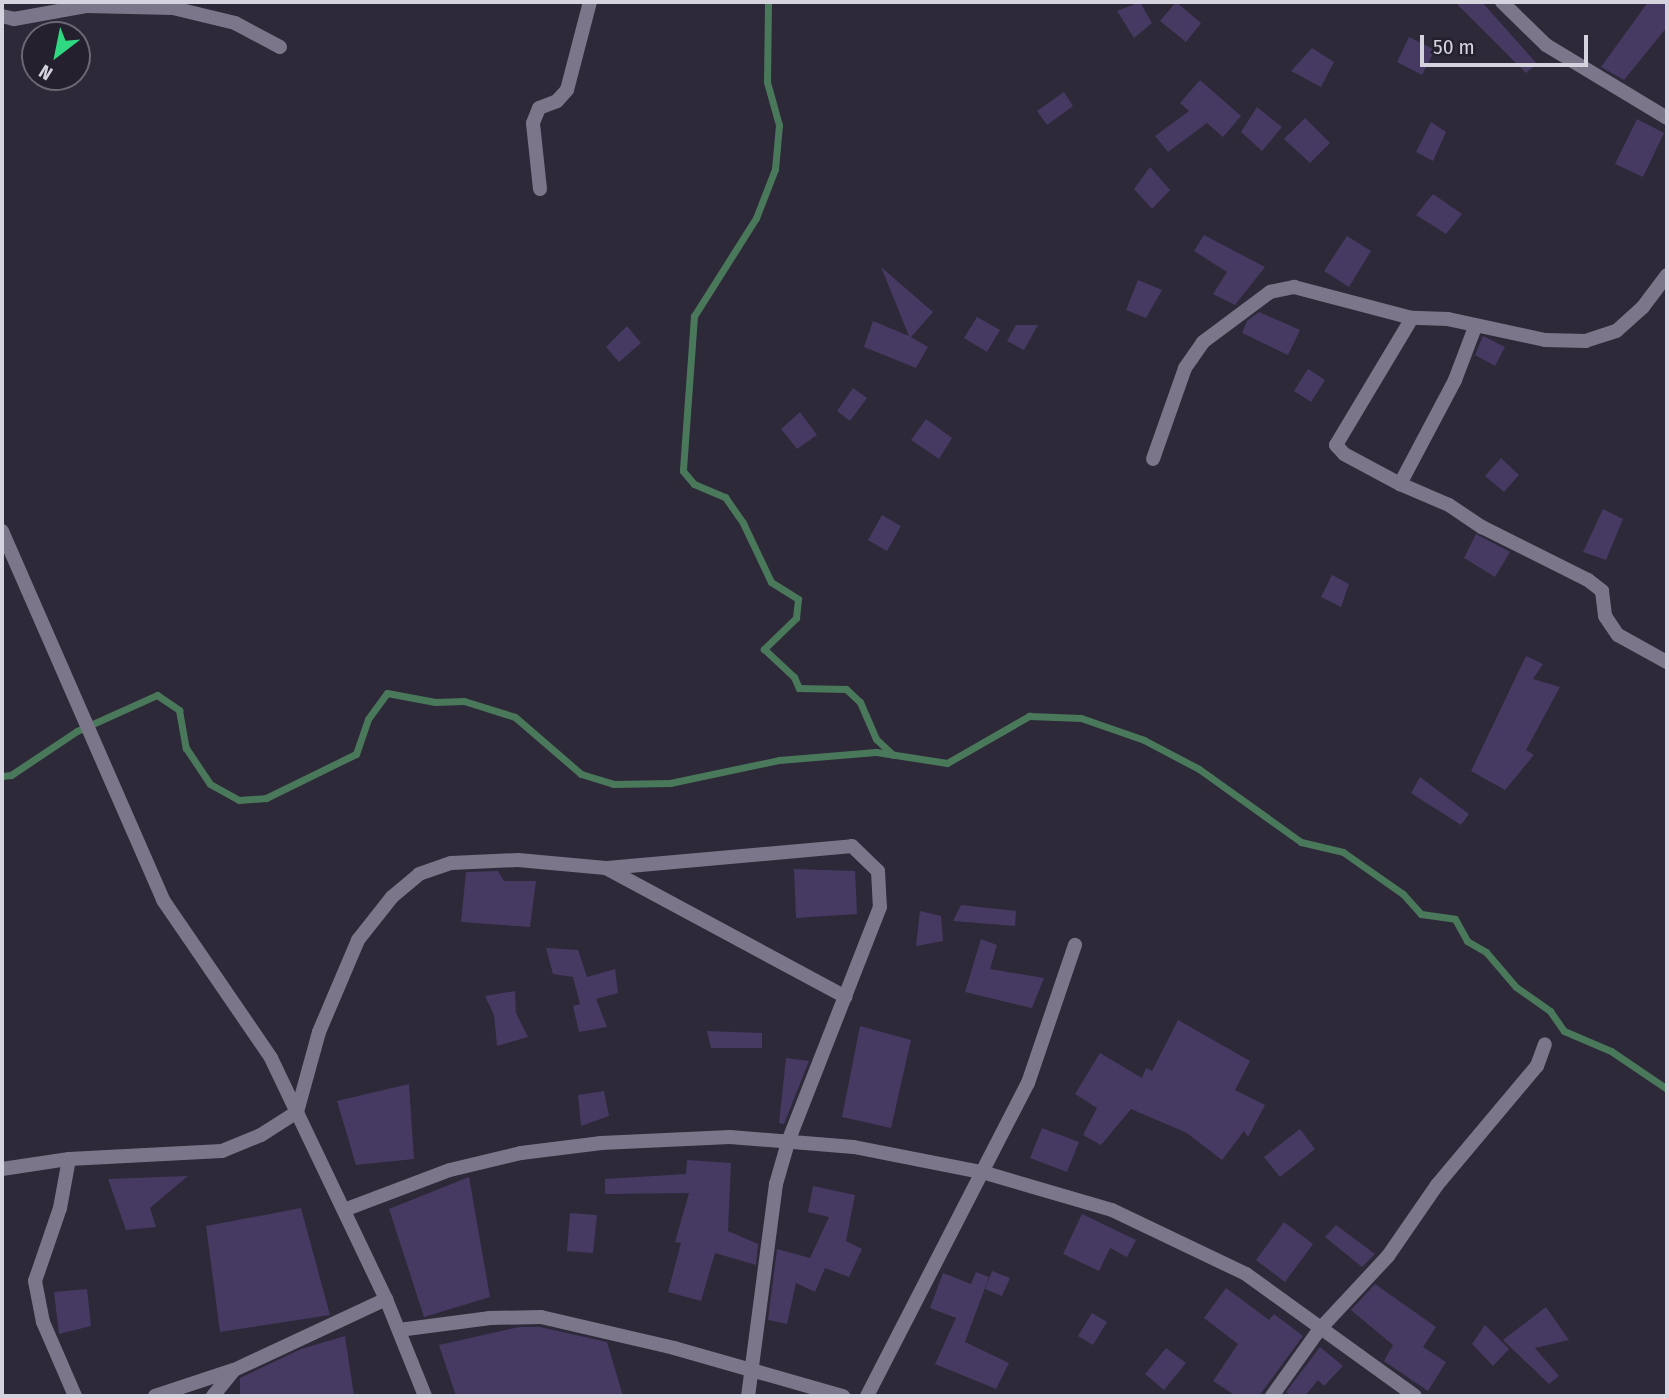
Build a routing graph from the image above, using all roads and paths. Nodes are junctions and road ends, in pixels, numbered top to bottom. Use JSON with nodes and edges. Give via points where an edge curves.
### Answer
{"nodes":[{"id":1,"x":590,"y":2,"type":"edge"},
{"id":2,"x":1502,"y":2,"type":"edge"},
{"id":3,"x":2,"y":16,"type":"edge"},
{"id":4,"x":280,"y":47,"type":"dead end"},
{"id":5,"x":1667,"y":118,"type":"edge"},
{"id":6,"x":540,"y":189,"type":"dead end"},
{"id":7,"x":1667,"y":275,"type":"edge"},
{"id":8,"x":1412,"y":318,"type":"junction"},
{"id":9,"x":1475,"y":327,"type":"junction"},
{"id":10,"x":1153,"y":459,"type":"dead end"},
{"id":11,"x":1400,"y":485,"type":"junction"},
{"id":12,"x":2,"y":531,"type":"edge"},
{"id":13,"x":1667,"y":662,"type":"edge"},
{"id":14,"x":606,"y":869,"type":"junction"},
{"id":15,"x":1075,"y":945,"type":"dead end"},
{"id":16,"x":846,"y":998,"type":"junction"},
{"id":17,"x":1545,"y":1044,"type":"dead end"},
{"id":18,"x":297,"y":1112,"type":"junction"},
{"id":19,"x":789,"y":1139,"type":"junction"},
{"id":20,"x":69,"y":1159,"type":"junction"},
{"id":21,"x":2,"y":1169,"type":"edge"},
{"id":22,"x":982,"y":1172,"type":"junction"},
{"id":23,"x":344,"y":1210,"type":"junction"},
{"id":24,"x":386,"y":1299,"type":"junction"},
{"id":25,"x":399,"y":1330,"type":"junction"},
{"id":26,"x":1319,"y":1330,"type":"junction"},
{"id":27,"x":750,"y":1368,"type":"junction"},
{"id":28,"x":234,"y":1370,"type":"junction"},
{"id":29,"x":75,"y":1396,"type":"edge"},
{"id":30,"x":155,"y":1396,"type":"edge"},
{"id":31,"x":213,"y":1396,"type":"edge"},
{"id":32,"x":425,"y":1396,"type":"edge"},
{"id":33,"x":748,"y":1396,"type":"edge"},
{"id":34,"x":844,"y":1396,"type":"edge"},
{"id":35,"x":867,"y":1396,"type":"edge"},
{"id":36,"x":1272,"y":1396,"type":"edge"},
{"id":37,"x":1415,"y":1396,"type":"edge"}],
"edges":[{"from":1,"to":6,"type":"street","via":[[567,90],[557,101],[539,108],[533,123]]},
{"from":2,"to":5,"type":"street","via":[[1546,45]]},
{"from":3,"to":4,"type":"street","via":[[14,19],[86,6],[173,8],[235,23]]},
{"from":7,"to":9,"type":"street","via":[[1643,307],[1616,331],[1586,341],[1545,340]]},
{"from":8,"to":9,"type":"street","via":[[1448,319]]},
{"from":8,"to":10,"type":"street","via":[[1305,289],[1270,292],[1197,351],[1185,368]]},
{"from":8,"to":11,"type":"street","via":[[1336,445]]},
{"from":9,"to":11,"type":"street","via":[[1455,380]]},
{"from":11,"to":13,"type":"street","via":[[1449,505],[1482,527],[1588,580],[1602,591],[1605,616],[1618,635]]},
{"from":12,"to":18,"type":"street","via":[[163,900],[271,1058]]},
{"from":14,"to":16,"type":"street"},
{"from":14,"to":16,"type":"street","via":[[852,846],[877,871],[880,907]]},
{"from":14,"to":18,"type":"street","via":[[518,860],[451,863],[419,874],[392,897],[358,940],[319,1032]]},
{"from":15,"to":22,"type":"street","via":[[1032,1072]]},
{"from":16,"to":19,"type":"street"},
{"from":17,"to":26,"type":"street","via":[[1537,1066],[1437,1185],[1388,1256]]},
{"from":18,"to":20,"type":"street","via":[[261,1135],[222,1151]]},
{"from":18,"to":23,"type":"street"},
{"from":19,"to":22,"type":"street"},
{"from":19,"to":23,"type":"street","via":[[601,1143],[521,1153],[450,1170]]},
{"from":19,"to":27,"type":"street","via":[[776,1184]]},
{"from":20,"to":21,"type":"street"},
{"from":20,"to":29,"type":"street","via":[[60,1208],[35,1281],[43,1322]]},
{"from":22,"to":26,"type":"street","via":[[1112,1210],[1246,1274]]},
{"from":22,"to":35,"type":"street"},
{"from":23,"to":24,"type":"street"},
{"from":24,"to":25,"type":"street"},
{"from":24,"to":28,"type":"street"},
{"from":25,"to":27,"type":"street","via":[[490,1318],[541,1317]]},
{"from":25,"to":32,"type":"street"},
{"from":26,"to":36,"type":"street"},
{"from":26,"to":37,"type":"street"},
{"from":27,"to":33,"type":"street"},
{"from":27,"to":34,"type":"street"},
{"from":28,"to":30,"type":"street"},
{"from":28,"to":31,"type":"street"}]}
